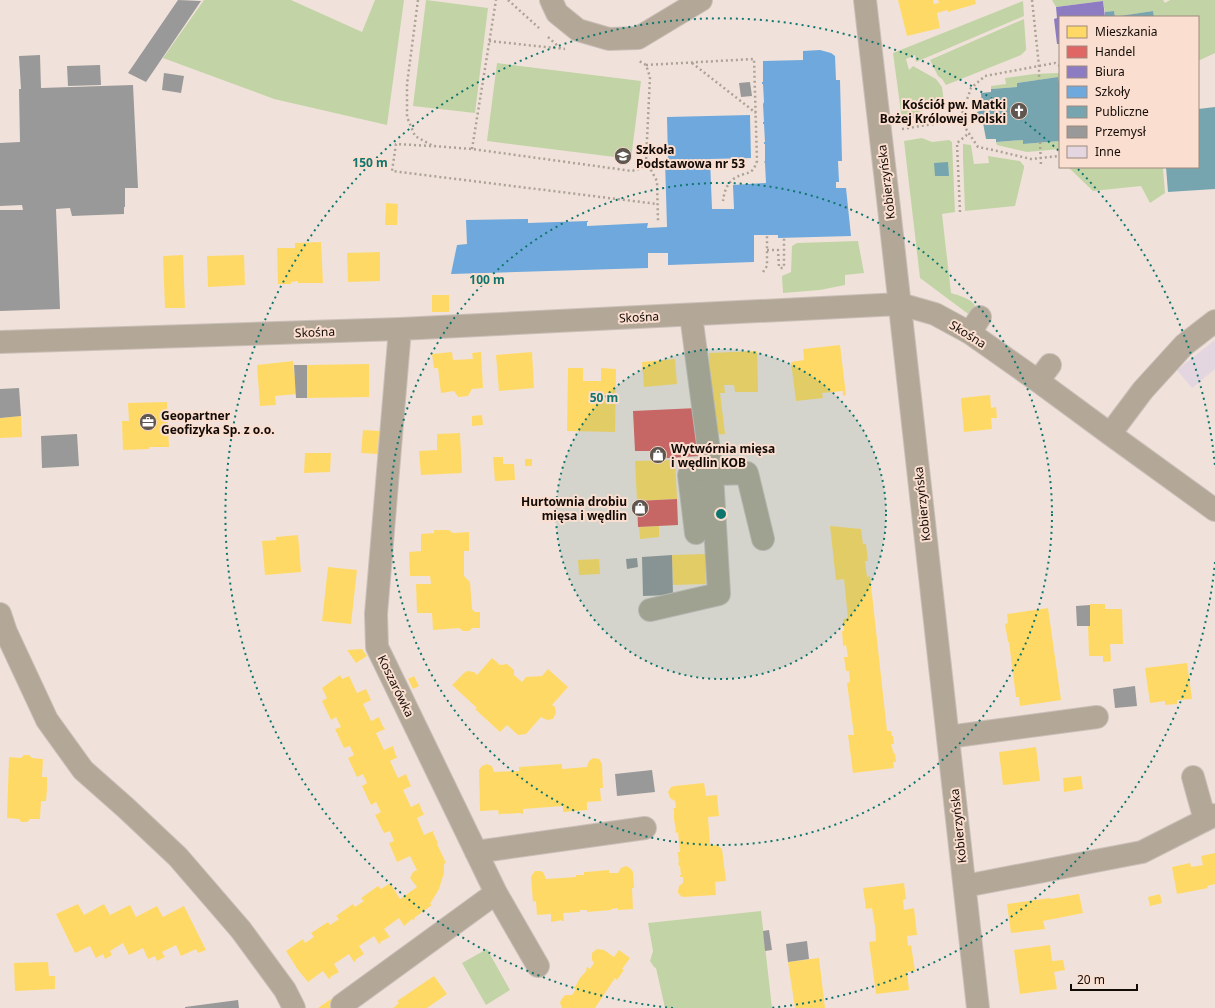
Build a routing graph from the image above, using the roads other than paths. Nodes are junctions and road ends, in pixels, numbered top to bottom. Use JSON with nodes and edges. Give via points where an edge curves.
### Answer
{"nodes":[{"id":1,"x":551,"y":0,"type":"edge"},
{"id":2,"x":701,"y":0,"type":"edge"},
{"id":3,"x":865,"y":0,"type":"edge"},
{"id":4,"x":900,"y":304,"type":"junction"},
{"id":5,"x":691,"y":315,"type":"junction"},
{"id":6,"x":1215,"y":321,"type":"edge"},
{"id":7,"x":400,"y":329,"type":"junction"},
{"id":8,"x":0,"y":342,"type":"edge"},
{"id":9,"x":1110,"y":434,"type":"junction"},
{"id":10,"x":712,"y":474,"type":"junction"},
{"id":11,"x":1215,"y":510,"type":"edge"},
{"id":12,"x":696,"y":533,"type":"dead end"},
{"id":13,"x":763,"y":538,"type":"dead end"},
{"id":14,"x":650,"y":610,"type":"dead end"},
{"id":15,"x":0,"y":614,"type":"edge"},
{"id":16,"x":1097,"y":717,"type":"dead end"},
{"id":17,"x":948,"y":737,"type":"junction"},
{"id":18,"x":1193,"y":777,"type":"dead end"},
{"id":19,"x":1210,"y":817,"type":"edge"},
{"id":20,"x":645,"y":828,"type":"dead end"},
{"id":21,"x":476,"y":852,"type":"junction"},
{"id":22,"x":965,"y":886,"type":"junction"},
{"id":23,"x":496,"y":893,"type":"junction"},
{"id":24,"x":538,"y":966,"type":"dead end"},
{"id":25,"x":342,"y":1005,"type":"dead end"},
{"id":26,"x":294,"y":1008,"type":"edge"},
{"id":27,"x":978,"y":1008,"type":"edge"}],
"edges":[{"from":1,"to":2,"type":"street","via":[[557,13],[578,30],[609,39],[638,38]]},
{"from":3,"to":4,"type":"street","name":"Kobierzyńska"},
{"from":4,"to":5,"type":"street","name":"Skośna"},
{"from":4,"to":9,"type":"street","name":"Skośna","via":[[975,325],[1044,373]]},
{"from":4,"to":17,"type":"street","name":"Kobierzyńska"},
{"from":5,"to":7,"type":"street","name":"Skośna"},
{"from":5,"to":10,"type":"street"},
{"from":6,"to":9,"type":"street","via":[[1184,345],[1143,390]]},
{"from":7,"to":8,"type":"street","name":"Skośna"},
{"from":7,"to":21,"type":"street","name":"Koszarówka","via":[[376,614],[377,647]]},
{"from":9,"to":11,"type":"street","name":"Skośna"},
{"from":10,"to":12,"type":"street","via":[[689,475]]},
{"from":10,"to":13,"type":"street","via":[[747,473]]},
{"from":10,"to":14,"type":"street","via":[[719,594]]},
{"from":15,"to":26,"type":"street","via":[[47,720],[83,770],[178,857],[241,930],[285,990]]},
{"from":16,"to":17,"type":"street"},
{"from":17,"to":22,"type":"street","name":"Kobierzyńska"},
{"from":18,"to":19,"type":"street"},
{"from":19,"to":22,"type":"street","via":[[1142,852]]},
{"from":20,"to":21,"type":"street"},
{"from":21,"to":23,"type":"street","name":"Koszarówka"},
{"from":22,"to":27,"type":"street","name":"Kobierzyńska"},
{"from":23,"to":24,"type":"street","name":"Koszarówka"},
{"from":23,"to":25,"type":"street"}]}
